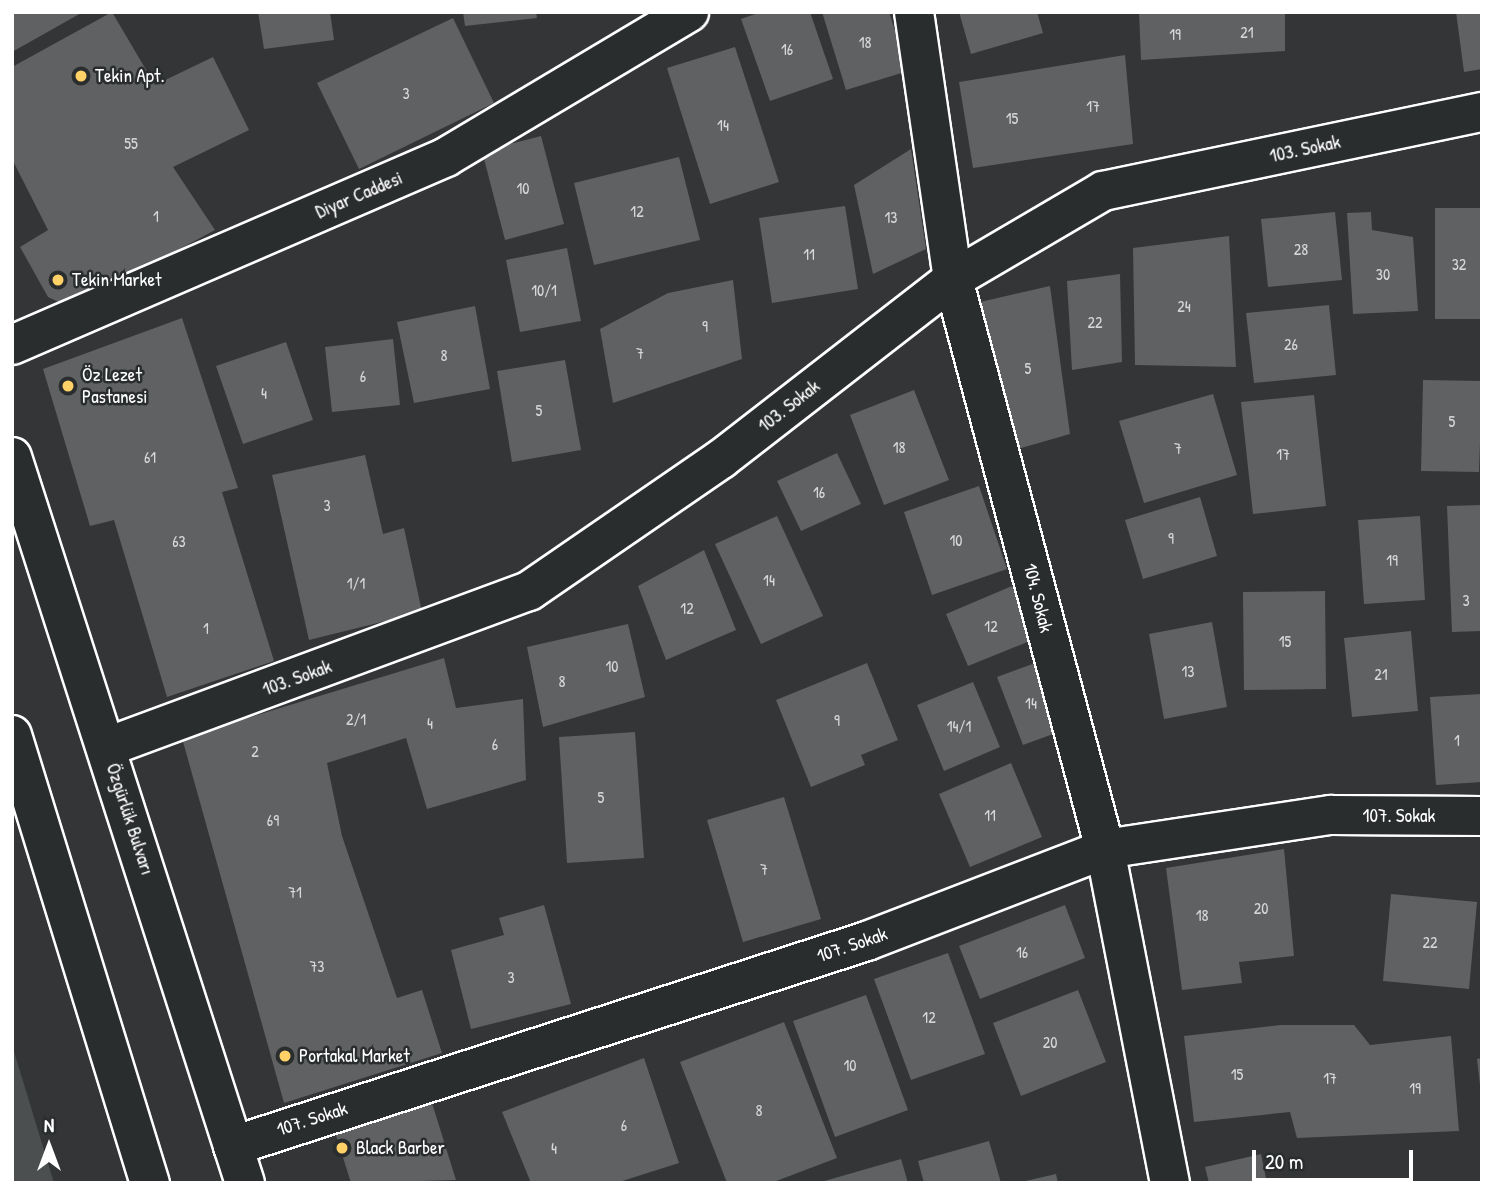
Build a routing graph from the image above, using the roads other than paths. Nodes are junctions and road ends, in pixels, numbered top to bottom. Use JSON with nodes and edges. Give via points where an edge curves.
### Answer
{"nodes":[{"id":1,"x":690,"y":12,"type":"edge"},
{"id":2,"x":914,"y":12,"type":"edge"},
{"id":3,"x":1482,"y":112,"type":"edge"},
{"id":4,"x":953,"y":279,"type":"junction"},
{"id":5,"x":12,"y":345,"type":"edge"},
{"id":6,"x":12,"y":457,"type":"edge"},
{"id":7,"x":12,"y":735,"type":"edge"},
{"id":8,"x":107,"y":747,"type":"junction"},
{"id":9,"x":1482,"y":816,"type":"edge"},
{"id":10,"x":1105,"y":849,"type":"junction"},
{"id":11,"x":233,"y":1146,"type":"junction"},
{"id":12,"x":150,"y":1183,"type":"edge"},
{"id":13,"x":245,"y":1183,"type":"edge"},
{"id":14,"x":1170,"y":1183,"type":"edge"}],
"edges":[{"from":1,"to":5,"type":"street","name":"Diyar Caddesi","via":[[446,157]]},
{"from":2,"to":4,"type":"street","name":"104. Sokak"},
{"from":3,"to":4,"type":"street","name":"103. Sokak","via":[[1103,191]]},
{"from":4,"to":8,"type":"street","name":"103. Sokak","via":[[721,459],[529,591]]},
{"from":4,"to":10,"type":"street","name":"104. Sokak"},
{"from":6,"to":8,"type":"street","name":"Özgürlük Bulvarı"},
{"from":7,"to":12,"type":"street"},
{"from":8,"to":11,"type":"street","name":"Özgürlük Bulvarı"},
{"from":9,"to":10,"type":"street","name":"107. Sokak","via":[[1331,815]]},
{"from":10,"to":11,"type":"street","name":"107. Sokak","via":[[867,941]]},
{"from":10,"to":14,"type":"street","name":"104. Sokak"},
{"from":11,"to":13,"type":"street","name":"Özgürlük Bulvarı"}]}
